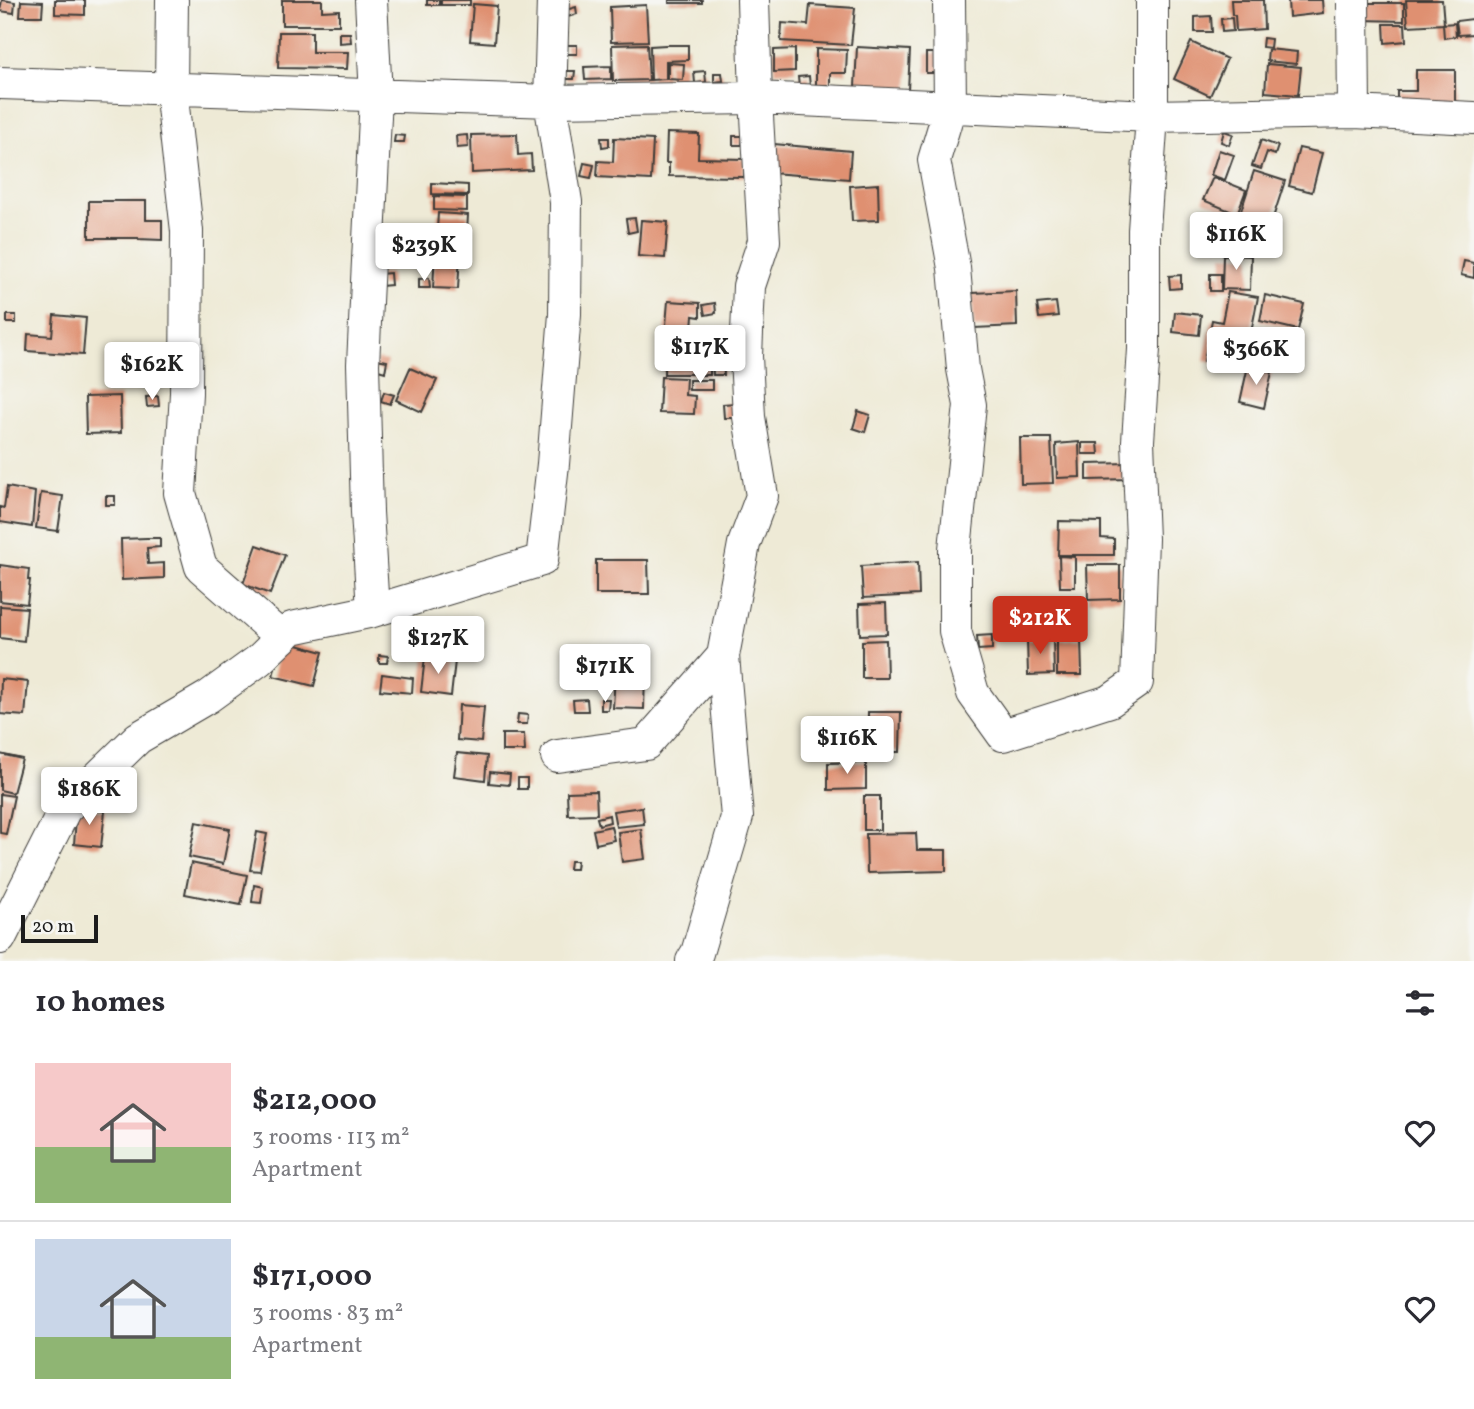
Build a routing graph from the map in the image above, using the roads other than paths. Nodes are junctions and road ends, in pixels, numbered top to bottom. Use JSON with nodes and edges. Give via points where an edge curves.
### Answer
{"nodes":[{"id":1,"x":172,"y":0,"type":"edge"},
{"id":2,"x":372,"y":0,"type":"edge"},
{"id":3,"x":552,"y":0,"type":"edge"},
{"id":4,"x":753,"y":0,"type":"edge"},
{"id":5,"x":949,"y":0,"type":"edge"},
{"id":6,"x":1152,"y":0,"type":"edge"},
{"id":7,"x":1353,"y":0,"type":"edge"},
{"id":8,"x":0,"y":83,"type":"edge"},
{"id":9,"x":171,"y":89,"type":"junction"},
{"id":10,"x":376,"y":96,"type":"junction"},
{"id":11,"x":756,"y":98,"type":"junction"},
{"id":12,"x":550,"y":102,"type":"junction"},
{"id":13,"x":950,"y":107,"type":"junction"},
{"id":14,"x":1354,"y":111,"type":"junction"},
{"id":15,"x":1152,"y":116,"type":"junction"},
{"id":16,"x":1474,"y":118,"type":"edge"},
{"id":17,"x":373,"y":611,"type":"junction"},
{"id":18,"x":282,"y":638,"type":"junction"},
{"id":19,"x":723,"y":656,"type":"junction"},
{"id":20,"x":557,"y":756,"type":"dead end"},
{"id":21,"x":0,"y":938,"type":"edge"},
{"id":22,"x":692,"y":961,"type":"edge"}],
"edges":[{"from":1,"to":9,"type":"street"},
{"from":2,"to":10,"type":"street"},
{"from":3,"to":12,"type":"street"},
{"from":4,"to":11,"type":"street"},
{"from":5,"to":13,"type":"street"},
{"from":6,"to":15,"type":"street"},
{"from":7,"to":14,"type":"street"},
{"from":8,"to":9,"type":"street"},
{"from":9,"to":10,"type":"street"},
{"from":9,"to":18,"type":"street","via":[[187,230],[180,493],[201,567]]},
{"from":10,"to":12,"type":"street"},
{"from":10,"to":17,"type":"street","via":[[363,364]]},
{"from":11,"to":12,"type":"street"},
{"from":11,"to":13,"type":"street"},
{"from":11,"to":19,"type":"street","via":[[764,241],[748,286],[746,356],[762,496],[744,544]]},
{"from":12,"to":17,"type":"street","via":[[566,202],[565,314],[542,560]]},
{"from":13,"to":15,"type":"street"},
{"from":13,"to":15,"type":"street","via":[[934,160],[954,268],[970,405],[955,549],[955,631],[973,693],[1003,735],[1110,701],[1137,682],[1142,539],[1138,441]]},
{"from":14,"to":15,"type":"street"},
{"from":14,"to":16,"type":"street"},
{"from":17,"to":18,"type":"street","via":[[292,628]]},
{"from":18,"to":21,"type":"street","via":[[208,697],[138,738],[65,809]]},
{"from":19,"to":20,"type":"street","via":[[646,744]]},
{"from":19,"to":22,"type":"street","via":[[737,817]]}]}
